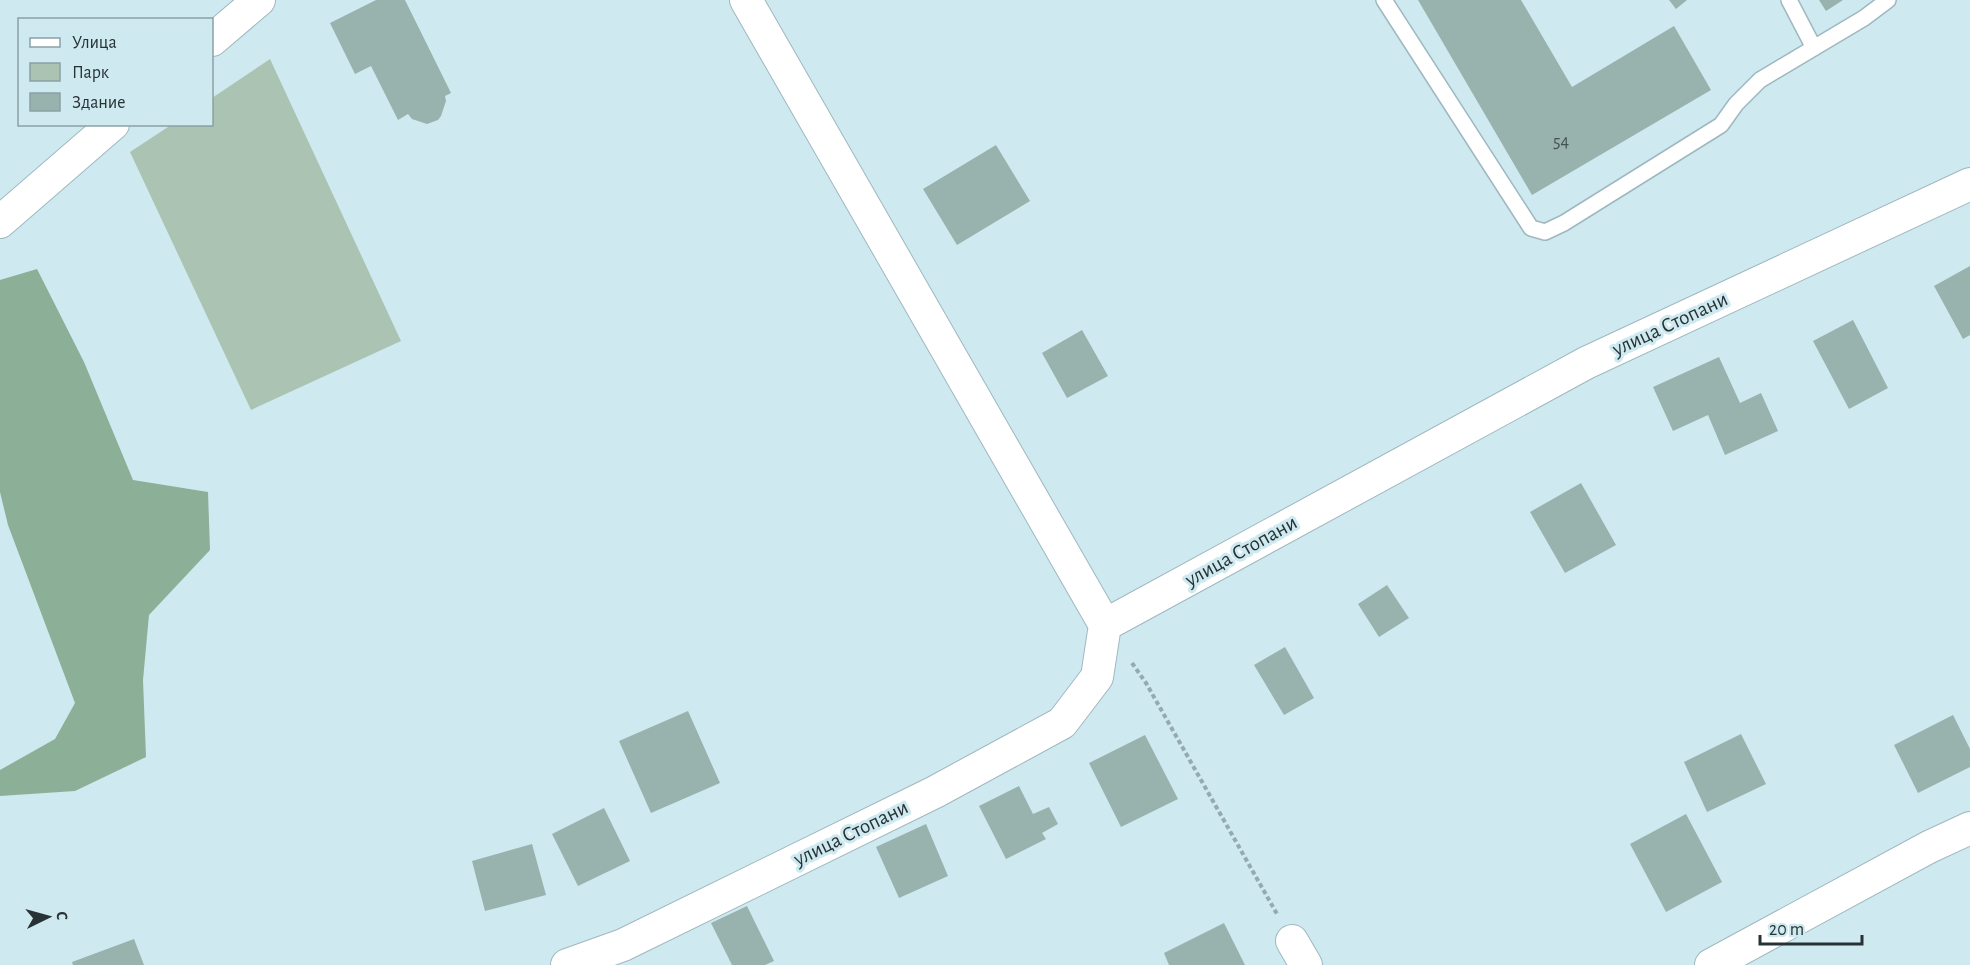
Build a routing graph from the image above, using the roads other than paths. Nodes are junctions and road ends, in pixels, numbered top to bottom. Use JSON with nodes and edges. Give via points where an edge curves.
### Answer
{"nodes":[{"id":1,"x":747,"y":0,"type":"edge"},
{"id":2,"x":1384,"y":0,"type":"edge"},
{"id":3,"x":1789,"y":0,"type":"edge"},
{"id":4,"x":1888,"y":0,"type":"edge"},
{"id":5,"x":248,"y":4,"type":"edge"},
{"id":6,"x":213,"y":39,"type":"edge"},
{"id":7,"x":1814,"y":48,"type":"junction"},
{"id":8,"x":111,"y":126,"type":"edge"},
{"id":9,"x":1970,"y":184,"type":"edge"},
{"id":10,"x":0,"y":222,"type":"edge"},
{"id":11,"x":1105,"y":625,"type":"junction"},
{"id":12,"x":1970,"y":828,"type":"edge"},
{"id":13,"x":567,"y":965,"type":"edge"},
{"id":14,"x":1711,"y":965,"type":"edge"}],
"edges":[{"from":1,"to":11,"type":"street"},
{"from":2,"to":7,"type":"lane","via":[[1531,228],[1545,232],[1721,125],[1760,80]]},
{"from":3,"to":7,"type":"lane"},
{"from":4,"to":7,"type":"lane"},
{"from":5,"to":6,"type":"street"},
{"from":8,"to":10,"type":"street"},
{"from":9,"to":11,"type":"street","name":"улица Стопани","via":[[1586,363]]},
{"from":11,"to":13,"type":"street","name":"улица Стопани","via":[[1097,677],[1062,723],[925,797],[623,945]]},
{"from":12,"to":14,"type":"street"}]}
